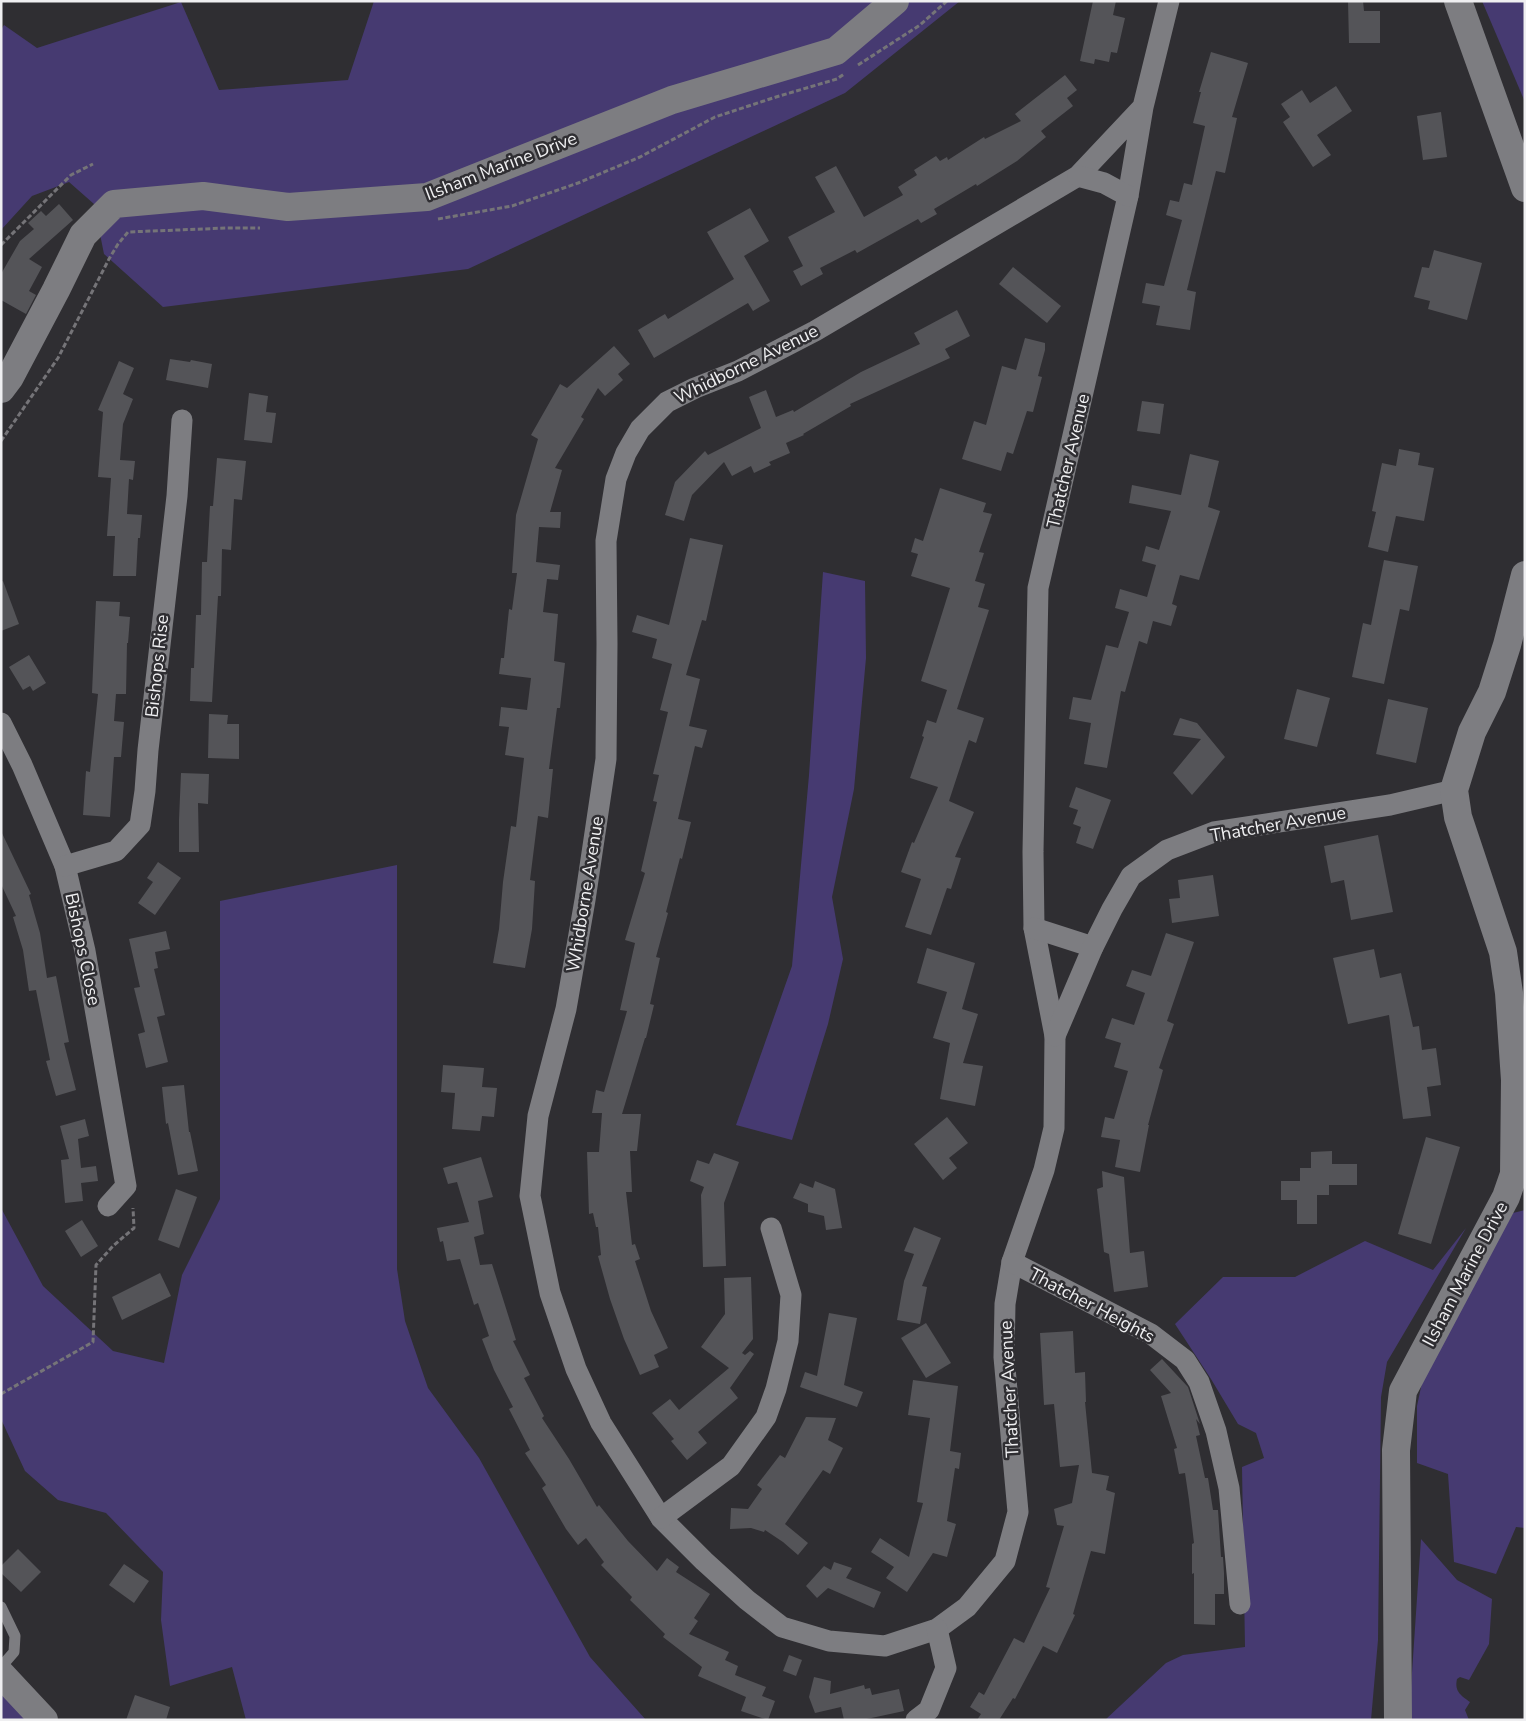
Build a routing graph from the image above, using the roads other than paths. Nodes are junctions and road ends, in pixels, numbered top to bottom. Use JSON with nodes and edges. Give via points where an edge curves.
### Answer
{"nodes":[{"id":1,"x":895,"y":1,"type":"edge"},
{"id":2,"x":1169,"y":1,"type":"edge"},
{"id":3,"x":1458,"y":1,"type":"edge"},
{"id":4,"x":1143,"y":107,"type":"junction"},
{"id":5,"x":1078,"y":176,"type":"junction"},
{"id":6,"x":1525,"y":188,"type":"edge"},
{"id":7,"x":1128,"y":196,"type":"junction"},
{"id":8,"x":1,"y":389,"type":"edge"},
{"id":9,"x":182,"y":420,"type":"dead end"},
{"id":10,"x":1525,"y":575,"type":"edge"},
{"id":11,"x":1,"y":723,"type":"edge"},
{"id":12,"x":1454,"y":790,"type":"junction"},
{"id":13,"x":65,"y":866,"type":"junction"},
{"id":14,"x":1034,"y":928,"type":"junction"},
{"id":15,"x":1093,"y":947,"type":"junction"},
{"id":16,"x":1055,"y":1036,"type":"junction"},
{"id":17,"x":108,"y":1206,"type":"dead end"},
{"id":18,"x":771,"y":1228,"type":"dead end"},
{"id":19,"x":1012,"y":1262,"type":"junction"},
{"id":20,"x":661,"y":1518,"type":"junction"},
{"id":21,"x":1240,"y":1604,"type":"dead end"},
{"id":22,"x":1,"y":1607,"type":"edge"},
{"id":23,"x":937,"y":1629,"type":"junction"},
{"id":24,"x":1,"y":1667,"type":"edge"},
{"id":25,"x":1,"y":1674,"type":"edge"},
{"id":26,"x":44,"y":1720,"type":"edge"},
{"id":27,"x":916,"y":1720,"type":"edge"},
{"id":28,"x":1398,"y":1720,"type":"edge"}],
"edges":[{"from":1,"to":8,"type":"street","name":"Ilsham Marine Drive","via":[[836,51],[672,100],[427,197],[288,207],[204,196],[114,204],[83,235]]},
{"from":2,"to":4,"type":"street","name":"Thatcher Avenue"},
{"from":3,"to":6,"type":"street"},
{"from":4,"to":5,"type":"street","name":"Whidborne Avenue"},
{"from":4,"to":7,"type":"street","name":"Thatcher Avenue"},
{"from":5,"to":7,"type":"street","via":[[1104,183]]},
{"from":5,"to":20,"type":"street","name":"Whidborne Avenue","via":[[815,331],[738,371],[667,402],[640,429],[616,479],[606,541],[606,759],[566,1009],[538,1116],[530,1196],[550,1293],[576,1370],[601,1423]]},
{"from":7,"to":14,"type":"street","name":"Thatcher Avenue","via":[[1038,588]]},
{"from":9,"to":13,"type":"street","name":"Bishops Rise","via":[[177,496],[140,825],[116,851]]},
{"from":10,"to":12,"type":"street","name":"Ilsham Marine Drive","via":[[1492,692],[1472,732]]},
{"from":11,"to":13,"type":"street","name":"Bishops Close"},
{"from":12,"to":15,"type":"street","name":"Thatcher Avenue","via":[[1390,805],[1214,832],[1167,850],[1131,876]]},
{"from":12,"to":28,"type":"street","name":"Ilsham Marine Drive","via":[[1458,817],[1504,952],[1515,1080],[1514,1174],[1506,1197],[1403,1391],[1396,1450]]},
{"from":13,"to":17,"type":"street","name":"Bishops Close","via":[[134,1189]]},
{"from":14,"to":15,"type":"street"},
{"from":14,"to":16,"type":"street","name":"Thatcher Avenue"},
{"from":15,"to":16,"type":"street","name":"Thatcher Avenue"},
{"from":16,"to":19,"type":"street","name":"Thatcher Avenue","via":[[1054,1128],[1044,1170]]},
{"from":18,"to":20,"type":"street","via":[[791,1295],[788,1341],[766,1417],[731,1466]]},
{"from":19,"to":21,"type":"street","name":"Thatcher Heights","via":[[1151,1334],[1185,1360],[1199,1382],[1216,1430],[1229,1488]]},
{"from":19,"to":23,"type":"street","name":"Thatcher Avenue","via":[[1005,1304],[1004,1357],[1018,1512],[1005,1561],[967,1607]]},
{"from":20,"to":23,"type":"street","name":"Whidborne Avenue","via":[[718,1574],[782,1627],[829,1641],[885,1646]]},
{"from":22,"to":24,"type":"lane","via":[[15,1636],[14,1652]]},
{"from":23,"to":27,"type":"street","via":[[946,1668],[929,1710]]},
{"from":25,"to":26,"type":"street"}]}
